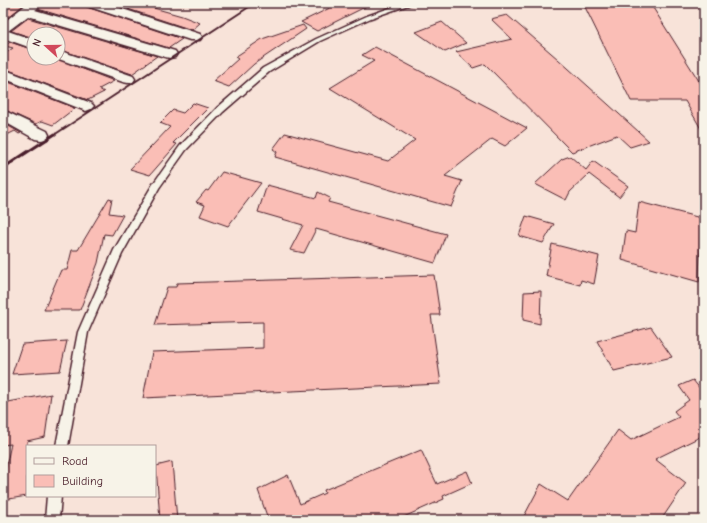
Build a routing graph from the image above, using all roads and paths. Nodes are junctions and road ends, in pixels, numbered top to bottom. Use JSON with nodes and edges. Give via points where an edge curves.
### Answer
{"nodes":[{"id":1,"x":37,"y":3,"type":"edge"},
{"id":2,"x":91,"y":3,"type":"edge"},
{"id":3,"x":411,"y":3,"type":"edge"},
{"id":4,"x":26,"y":11,"type":"junction"},
{"id":5,"x":3,"y":29,"type":"edge"},
{"id":6,"x":3,"y":34,"type":"edge"},
{"id":7,"x":195,"y":37,"type":"dead end"},
{"id":8,"x":26,"y":42,"type":"edge"},
{"id":9,"x":170,"y":54,"type":"dead end"},
{"id":10,"x":66,"y":57,"type":"edge"},
{"id":11,"x":3,"y":73,"type":"edge"},
{"id":12,"x":128,"y":79,"type":"dead end"},
{"id":13,"x":86,"y":106,"type":"dead end"},
{"id":14,"x":3,"y":115,"type":"edge"},
{"id":15,"x":41,"y":136,"type":"dead end"},
{"id":16,"x":62,"y":445,"type":"edge"},
{"id":17,"x":54,"y":497,"type":"edge"},
{"id":18,"x":52,"y":520,"type":"edge"}],
"edges":[{"from":1,"to":4,"type":"street"},
{"from":2,"to":7,"type":"street"},
{"from":3,"to":16,"type":"lane","via":[[369,17],[318,40],[266,70],[220,110],[183,148],[156,186],[117,253],[83,332]]},
{"from":4,"to":5,"type":"street"},
{"from":4,"to":9,"type":"street"},
{"from":6,"to":8,"type":"street"},
{"from":10,"to":12,"type":"street"},
{"from":11,"to":13,"type":"street"},
{"from":14,"to":15,"type":"street"},
{"from":17,"to":18,"type":"lane"}]}
